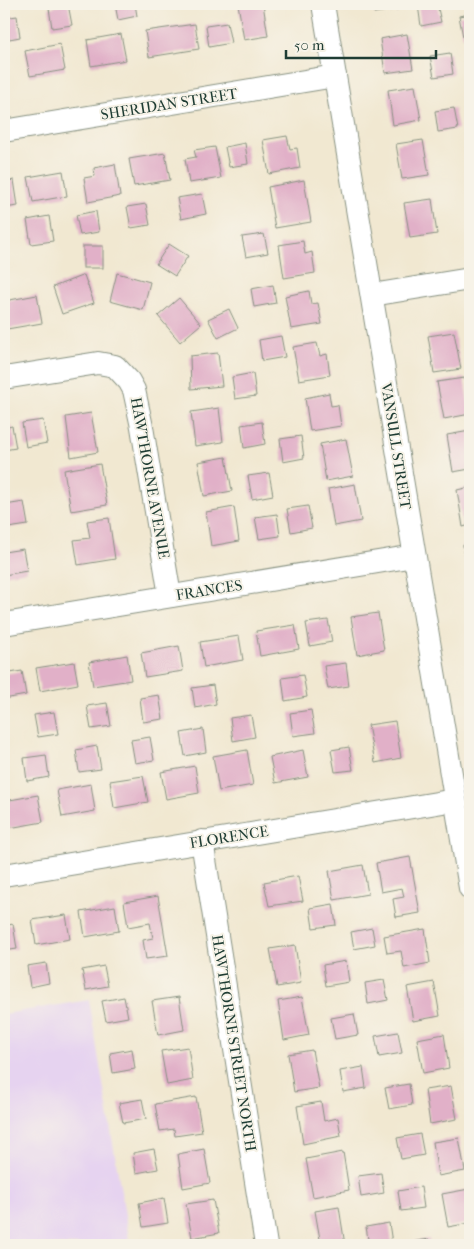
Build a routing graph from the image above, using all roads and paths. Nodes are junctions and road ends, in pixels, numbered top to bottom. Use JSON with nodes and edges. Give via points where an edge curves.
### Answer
{"nodes":[{"id":1,"x":323,"y":4,"type":"edge"},
{"id":2,"x":335,"y":76,"type":"junction"},
{"id":3,"x":4,"y":131,"type":"edge"},
{"id":4,"x":470,"y":279,"type":"edge"},
{"id":5,"x":372,"y":295,"type":"junction"},
{"id":6,"x":4,"y":378,"type":"edge"},
{"id":7,"x":414,"y":556,"type":"junction"},
{"id":8,"x":170,"y":596,"type":"junction"},
{"id":9,"x":4,"y":624,"type":"edge"},
{"id":10,"x":455,"y":800,"type":"junction"},
{"id":11,"x":202,"y":841,"type":"junction"},
{"id":12,"x":4,"y":874,"type":"edge"},
{"id":13,"x":470,"y":888,"type":"edge"},
{"id":14,"x":266,"y":1245,"type":"edge"}],
"edges":[{"from":1,"to":2,"type":"street","name":"VANSULL STREET"},
{"from":2,"to":3,"type":"street","name":"SHERIDAN STREET"},
{"from":2,"to":5,"type":"street","name":"VANSULL STREET"},
{"from":4,"to":5,"type":"street"},
{"from":5,"to":7,"type":"street","name":"VANSULL STREET"},
{"from":6,"to":8,"type":"street","name":"HAWTHORNE AVENUE","via":[[98,363],[115,366],[129,381],[134,390]]},
{"from":7,"to":8,"type":"street","name":"FRANCES"},
{"from":7,"to":10,"type":"street","name":"VANSULL STREET"},
{"from":8,"to":9,"type":"street","name":"FRANCES"},
{"from":10,"to":11,"type":"street","name":"FLORENCE"},
{"from":10,"to":13,"type":"street","name":"VANSULL STREET"},
{"from":11,"to":12,"type":"street","name":"FLORENCE"},
{"from":11,"to":14,"type":"street","name":"HAWTHORNE STREET NORTH"}]}
